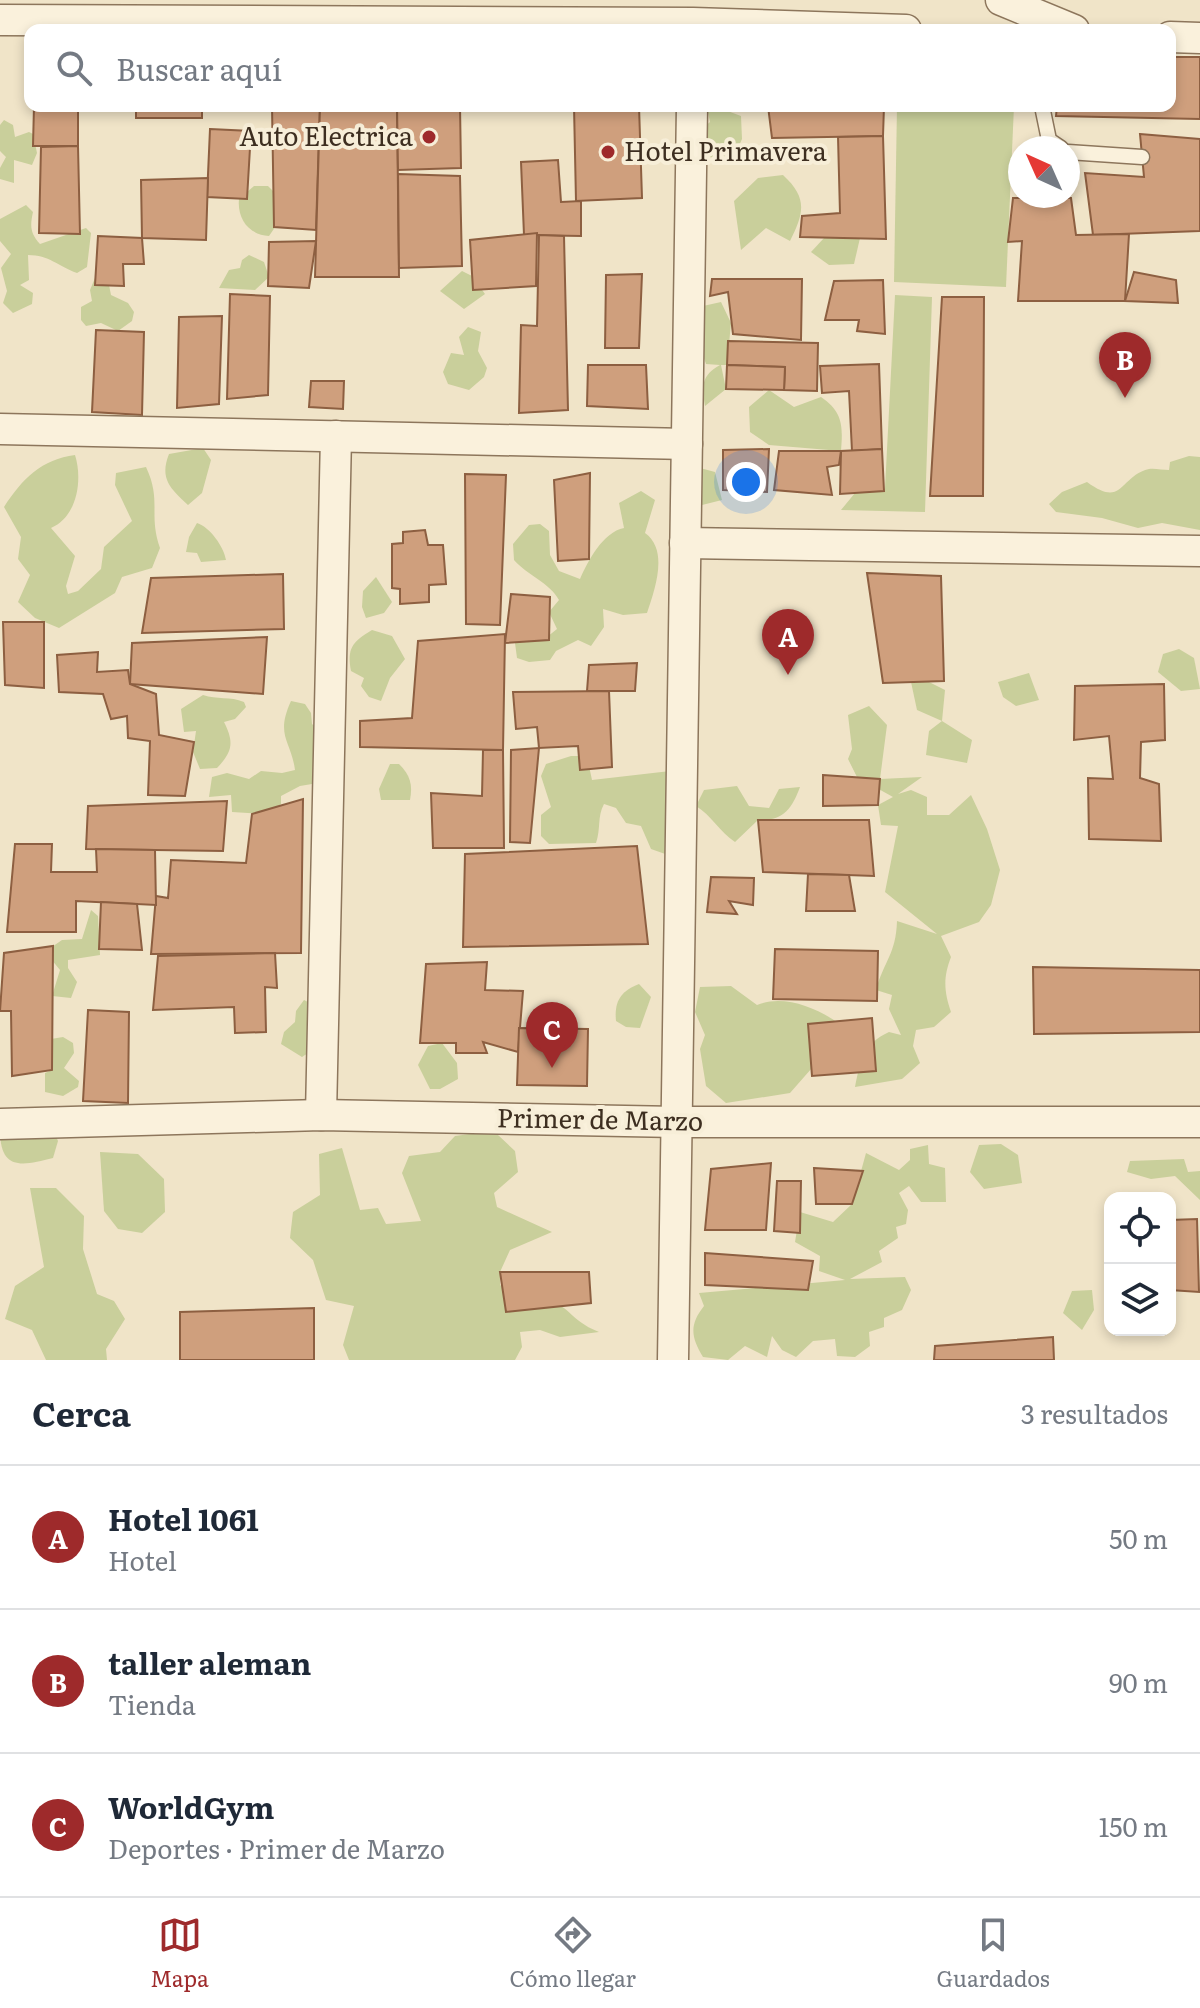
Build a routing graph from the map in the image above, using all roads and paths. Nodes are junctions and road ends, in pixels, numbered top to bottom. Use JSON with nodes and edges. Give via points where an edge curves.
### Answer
{"nodes":[{"id":1,"x":1001,"y":0,"type":"edge"},
{"id":2,"x":693,"y":18,"type":"edge"},
{"id":3,"x":0,"y":20,"type":"edge"},
{"id":4,"x":800,"y":24,"type":"edge"},
{"id":5,"x":1059,"y":24,"type":"edge"},
{"id":6,"x":1176,"y":37,"type":"edge"},
{"id":7,"x":1200,"y":38,"type":"edge"},
{"id":8,"x":692,"y":112,"type":"edge"},
{"id":9,"x":1043,"y":112,"type":"edge"},
{"id":10,"x":1048,"y":136,"type":"edge"},
{"id":11,"x":1080,"y":153,"type":"edge"},
{"id":12,"x":1142,"y":157,"type":"dead end"},
{"id":13,"x":0,"y":429,"type":"edge"},
{"id":14,"x":336,"y":436,"type":"junction"},
{"id":15,"x":687,"y":444,"type":"junction"},
{"id":16,"x":685,"y":543,"type":"junction"},
{"id":17,"x":1200,"y":551,"type":"edge"},
{"id":18,"x":321,"y":1115,"type":"junction"},
{"id":19,"x":677,"y":1122,"type":"junction"},
{"id":20,"x":1200,"y":1122,"type":"edge"},
{"id":21,"x":0,"y":1124,"type":"edge"},
{"id":22,"x":673,"y":1360,"type":"edge"}],
"edges":[{"from":1,"to":5,"type":"street"},
{"from":2,"to":3,"type":"street"},
{"from":2,"to":4,"type":"street"},
{"from":6,"to":7,"type":"street"},
{"from":8,"to":15,"type":"street"},
{"from":9,"to":10,"type":"lane"},
{"from":11,"to":12,"type":"lane"},
{"from":13,"to":14,"type":"street"},
{"from":14,"to":15,"type":"street"},
{"from":14,"to":18,"type":"street"},
{"from":15,"to":16,"type":"street"},
{"from":16,"to":17,"type":"street"},
{"from":16,"to":19,"type":"street"},
{"from":18,"to":19,"type":"street","name":"Primer de Marzo"},
{"from":18,"to":21,"type":"street","name":"Primer de Marzo"},
{"from":19,"to":20,"type":"street","name":"Primer de Marzo"},
{"from":19,"to":22,"type":"street"}]}
